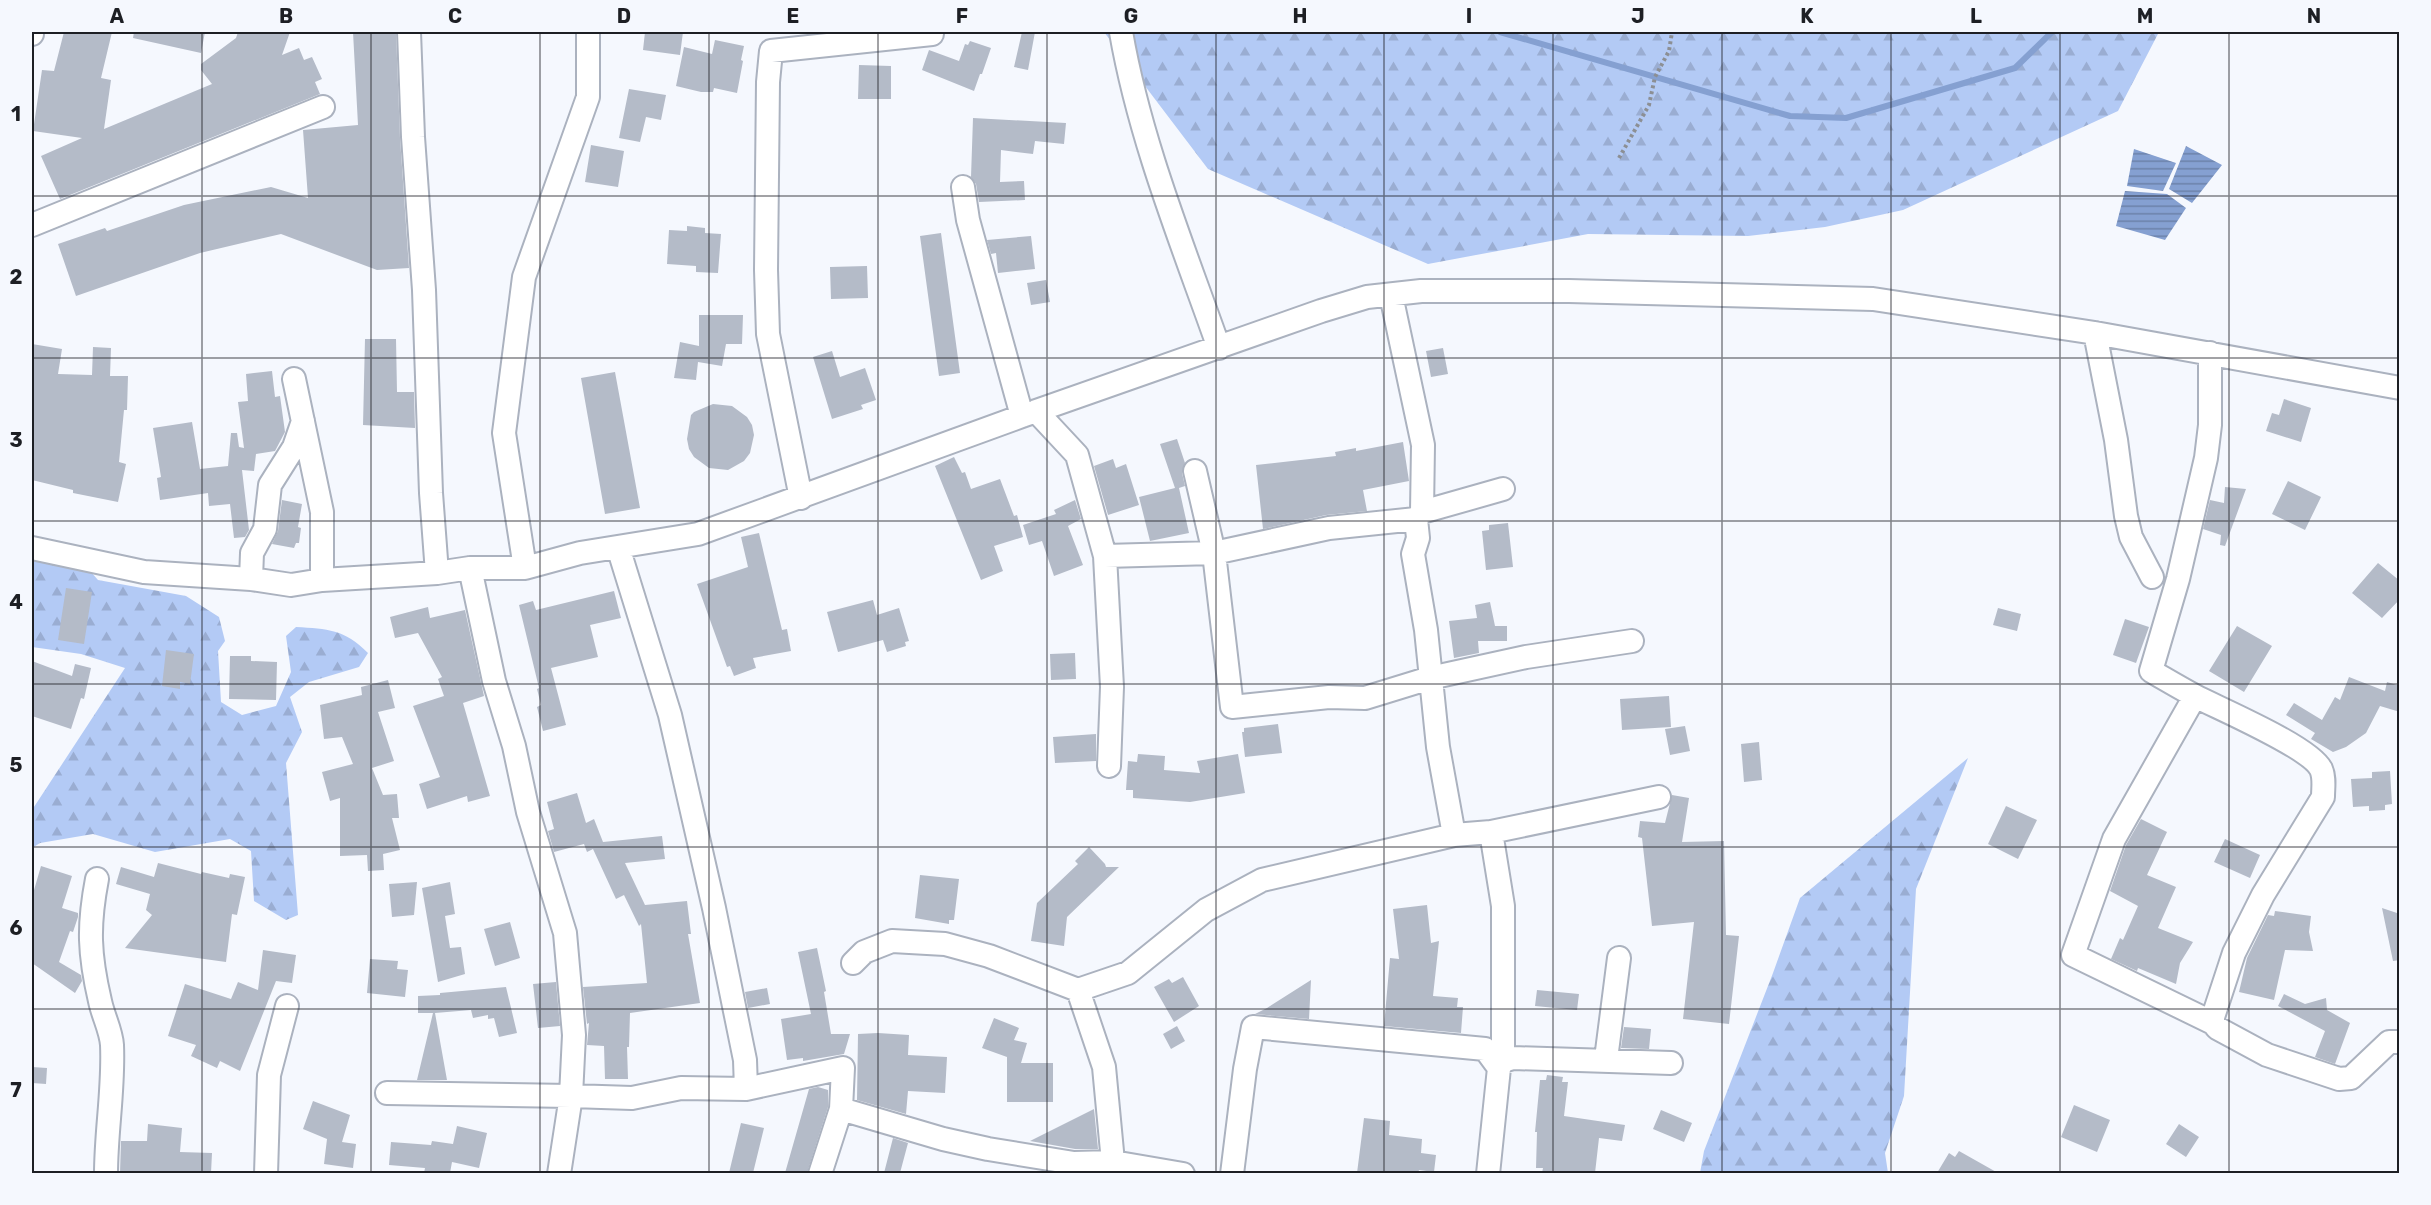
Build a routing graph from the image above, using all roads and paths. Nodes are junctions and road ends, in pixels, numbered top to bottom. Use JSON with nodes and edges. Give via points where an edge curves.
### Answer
{"nodes":[{"id":1,"x":410,"y":32,"type":"edge"},
{"id":2,"x":588,"y":32,"type":"edge"},
{"id":3,"x":1121,"y":32,"type":"edge"},
{"id":4,"x":1672,"y":32,"type":"edge"},
{"id":5,"x":932,"y":34,"type":"dead end"},
{"id":6,"x":772,"y":41,"type":"edge"},
{"id":7,"x":323,"y":107,"type":"dead end"},
{"id":8,"x":1619,"y":158,"type":"dead end"},
{"id":9,"x":963,"y":187,"type":"dead end"},
{"id":10,"x":32,"y":225,"type":"edge"},
{"id":11,"x":1390,"y":295,"type":"junction"},
{"id":12,"x":2095,"y":333,"type":"junction"},
{"id":13,"x":1219,"y":348,"type":"junction"},
{"id":14,"x":2210,"y":354,"type":"junction"},
{"id":15,"x":294,"y":379,"type":"dead end"},
{"id":16,"x":2400,"y":388,"type":"edge"},
{"id":17,"x":1029,"y":413,"type":"junction"},
{"id":18,"x":303,"y":421,"type":"junction"},
{"id":19,"x":1196,"y":471,"type":"dead end"},
{"id":20,"x":1503,"y":489,"type":"dead end"},
{"id":21,"x":801,"y":498,"type":"junction"},
{"id":22,"x":1419,"y":516,"type":"junction"},
{"id":23,"x":618,"y":547,"type":"junction"},
{"id":24,"x":32,"y":548,"type":"edge"},
{"id":25,"x":1214,"y":553,"type":"junction"},
{"id":26,"x":1105,"y":556,"type":"junction"},
{"id":27,"x":470,"y":568,"type":"junction"},
{"id":28,"x":525,"y":568,"type":"junction"},
{"id":29,"x":437,"y":573,"type":"junction"},
{"id":30,"x":2152,"y":577,"type":"dead end"},
{"id":31,"x":251,"y":579,"type":"junction"},
{"id":32,"x":322,"y":580,"type":"junction"},
{"id":33,"x":1632,"y":642,"type":"dead end"},
{"id":34,"x":1430,"y":678,"type":"junction"},
{"id":35,"x":2195,"y":696,"type":"junction"},
{"id":36,"x":1109,"y":766,"type":"dead end"},
{"id":37,"x":1659,"y":798,"type":"dead end"},
{"id":38,"x":1491,"y":832,"type":"junction"},
{"id":39,"x":1454,"y":835,"type":"junction"},
{"id":40,"x":97,"y":879,"type":"dead end"},
{"id":41,"x":1619,"y":958,"type":"dead end"},
{"id":42,"x":853,"y":963,"type":"dead end"},
{"id":43,"x":1078,"y":990,"type":"junction"},
{"id":44,"x":287,"y":1006,"type":"dead end"},
{"id":45,"x":2213,"y":1023,"type":"junction"},
{"id":46,"x":2400,"y":1042,"type":"edge"},
{"id":47,"x":1606,"y":1059,"type":"junction"},
{"id":48,"x":1671,"y":1063,"type":"dead end"},
{"id":49,"x":1501,"y":1064,"type":"junction"},
{"id":50,"x":746,"y":1089,"type":"junction"},
{"id":51,"x":387,"y":1093,"type":"dead end"},
{"id":52,"x":571,"y":1096,"type":"junction"},
{"id":53,"x":841,"y":1109,"type":"junction"},
{"id":54,"x":1113,"y":1162,"type":"junction"},
{"id":55,"x":106,"y":1173,"type":"edge"},
{"id":56,"x":266,"y":1173,"type":"edge"},
{"id":57,"x":559,"y":1173,"type":"edge"},
{"id":58,"x":820,"y":1173,"type":"edge"},
{"id":59,"x":1183,"y":1173,"type":"edge"},
{"id":60,"x":1232,"y":1173,"type":"edge"},
{"id":61,"x":1488,"y":1173,"type":"edge"}],
"edges":[{"from":1,"to":29,"type":"street","via":[[412,137],[424,290]]},
{"from":2,"to":28,"type":"street","via":[[588,97],[524,277],[504,433]]},
{"from":3,"to":13,"type":"street","via":[[1131,88],[1156,171]]},
{"from":4,"to":8,"type":"path","via":[[1669,51],[1655,76],[1648,105]]},
{"from":5,"to":6,"type":"street"},
{"from":6,"to":21,"type":"street","via":[[768,105],[768,334]]},
{"from":7,"to":10,"type":"street"},
{"from":9,"to":17,"type":"street","via":[[968,220]]},
{"from":11,"to":12,"type":"street","via":[[1421,291],[1569,291],[1839,296]]},
{"from":11,"to":13,"type":"street","via":[[1367,297],[1321,311]]},
{"from":11,"to":22,"type":"street","via":[[1423,445]]},
{"from":12,"to":14,"type":"street"},
{"from":12,"to":30,"type":"street","via":[[2126,516],[2131,537]]},
{"from":13,"to":17,"type":"street"},
{"from":14,"to":16,"type":"street"},
{"from":14,"to":35,"type":"street","via":[[2206,458],[2178,579],[2151,671]]},
{"from":15,"to":18,"type":"street"},
{"from":17,"to":21,"type":"street"},
{"from":17,"to":26,"type":"street","via":[[1077,455]]},
{"from":18,"to":31,"type":"street","via":[[294,447],[270,485],[265,529],[252,553]]},
{"from":18,"to":32,"type":"street","via":[[322,512]]},
{"from":19,"to":25,"type":"street"},
{"from":20,"to":22,"type":"street"},
{"from":21,"to":23,"type":"street","via":[[698,534]]},
{"from":22,"to":25,"type":"street","via":[[1329,528]]},
{"from":22,"to":34,"type":"street","via":[[1413,554]]},
{"from":23,"to":28,"type":"street"},
{"from":23,"to":50,"type":"street","via":[[670,715],[741,1038]]},
{"from":24,"to":31,"type":"street","via":[[144,572]]},
{"from":25,"to":26,"type":"street"},
{"from":25,"to":34,"type":"street","via":[[1232,707],[1365,698]]},
{"from":26,"to":36,"type":"street","via":[[1112,687]]},
{"from":27,"to":28,"type":"street"},
{"from":27,"to":29,"type":"street"},
{"from":27,"to":52,"type":"street","via":[[528,812],[565,933],[574,1035]]},
{"from":29,"to":32,"type":"street"},
{"from":31,"to":32,"type":"street","via":[[291,585]]},
{"from":33,"to":34,"type":"street","via":[[1526,657]]},
{"from":34,"to":39,"type":"street"},
{"from":35,"to":45,"type":"street","via":[[2304,753],[2320,768],[2324,779],[2323,796],[2263,895],[2234,953]]},
{"from":35,"to":45,"type":"street","via":[[2114,839],[2073,955]]},
{"from":37,"to":38,"type":"street"},
{"from":38,"to":39,"type":"street"},
{"from":38,"to":49,"type":"street","via":[[1503,906]]},
{"from":39,"to":43,"type":"street","via":[[1262,880],[1206,910],[1128,973]]},
{"from":40,"to":55,"type":"street","via":[[90,916],[91,953],[112,1045]]},
{"from":41,"to":47,"type":"street"},
{"from":42,"to":43,"type":"street","via":[[864,952],[892,942],[945,944]]},
{"from":43,"to":54,"type":"street","via":[[1104,1067]]},
{"from":44,"to":56,"type":"street","via":[[269,1075]]},
{"from":45,"to":46,"type":"street","via":[[2267,1055],[2339,1079],[2350,1078],[2389,1042]]},
{"from":47,"to":48,"type":"street"},
{"from":47,"to":49,"type":"street","via":[[1513,1058]]},
{"from":49,"to":60,"type":"street","via":[[1485,1049],[1253,1027]]},
{"from":49,"to":61,"type":"street"},
{"from":50,"to":52,"type":"street","via":[[681,1088],[632,1098]]},
{"from":50,"to":53,"type":"street","via":[[843,1068]]},
{"from":51,"to":52,"type":"street"},
{"from":52,"to":57,"type":"street"},
{"from":53,"to":54,"type":"street","via":[[988,1149],[1074,1163]]},
{"from":53,"to":58,"type":"street"},
{"from":54,"to":59,"type":"street"}]}
